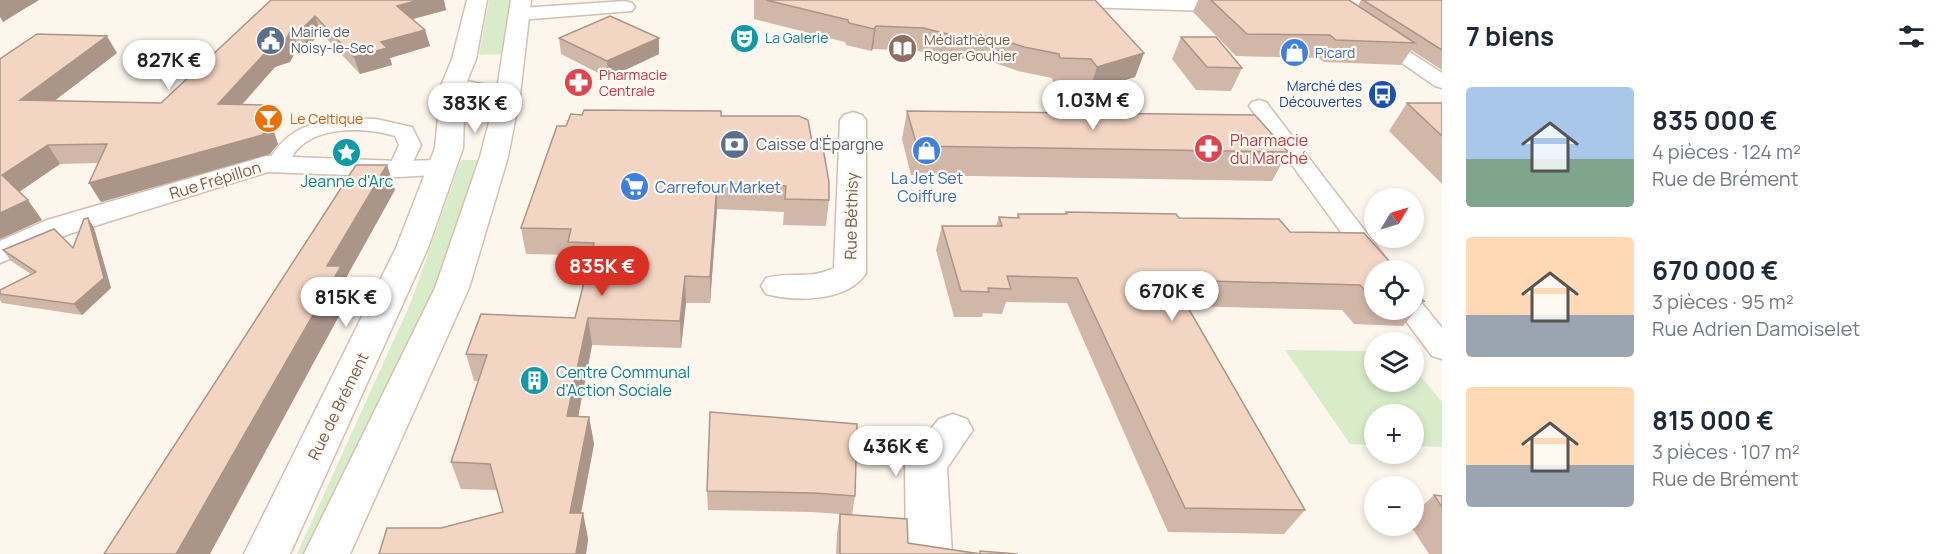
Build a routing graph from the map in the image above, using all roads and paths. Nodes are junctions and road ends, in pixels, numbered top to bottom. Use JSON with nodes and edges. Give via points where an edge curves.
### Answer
{"nodes":[{"id":1,"x":477,"y":0,"type":"edge"},
{"id":2,"x":1052,"y":0,"type":"edge"},
{"id":3,"x":1324,"y":4,"type":"edge"},
{"id":4,"x":1359,"y":5,"type":"edge"},
{"id":5,"x":1265,"y":6,"type":"edge"},
{"id":6,"x":521,"y":7,"type":"edge"},
{"id":7,"x":1299,"y":7,"type":"edge"},
{"id":8,"x":625,"y":8,"type":"dead end"},
{"id":9,"x":1442,"y":82,"type":"edge"},
{"id":10,"x":453,"y":98,"type":"junction"},
{"id":11,"x":506,"y":106,"type":"junction"},
{"id":12,"x":1259,"y":106,"type":"dead end"},
{"id":13,"x":854,"y":120,"type":"dead end"},
{"id":14,"x":278,"y":164,"type":"junction"},
{"id":15,"x":441,"y":168,"type":"junction"},
{"id":16,"x":399,"y":169,"type":"junction"},
{"id":17,"x":0,"y":253,"type":"edge"},
{"id":18,"x":1374,"y":260,"type":"edge"},
{"id":19,"x":778,"y":286,"type":"dead end"},
{"id":20,"x":1420,"y":320,"type":"edge"},
{"id":21,"x":1442,"y":348,"type":"edge"},
{"id":22,"x":953,"y":430,"type":"dead end"},
{"id":23,"x":267,"y":554,"type":"edge"},
{"id":24,"x":327,"y":554,"type":"edge"},
{"id":25,"x":930,"y":554,"type":"edge"}],
"edges":[{"from":1,"to":10,"type":"main road","name":"Rue de Brément"},
{"from":2,"to":5,"type":"main road"},
{"from":3,"to":4,"type":"main road"},
{"from":3,"to":7,"type":"main road"},
{"from":3,"to":9,"type":"street"},
{"from":6,"to":8,"type":"main road"},
{"from":6,"to":11,"type":"main road"},
{"from":10,"to":11,"type":"main road"},
{"from":10,"to":15,"type":"main road","name":"Rue de Brément","via":[[449,148]]},
{"from":11,"to":24,"type":"main road","via":[[494,157],[452,288]]},
{"from":12,"to":18,"type":"street"},
{"from":13,"to":19,"type":"main road","name":"Rue Béthisy","via":[[850,273],[825,286]]},
{"from":14,"to":16,"type":"main road","name":"Rue Frépillon"},
{"from":14,"to":16,"type":"street","via":[[288,147],[304,134],[367,123],[404,132],[410,145]]},
{"from":14,"to":17,"type":"main road","name":"Rue Frépillon","via":[[266,164],[58,227]]},
{"from":15,"to":16,"type":"main road","name":"Rue Frépillon"},
{"from":15,"to":23,"type":"main road","name":"Rue de Brément","via":[[412,248]]},
{"from":20,"to":21,"type":"street"},
{"from":22,"to":25,"type":"main road","via":[[926,464]]}]}
